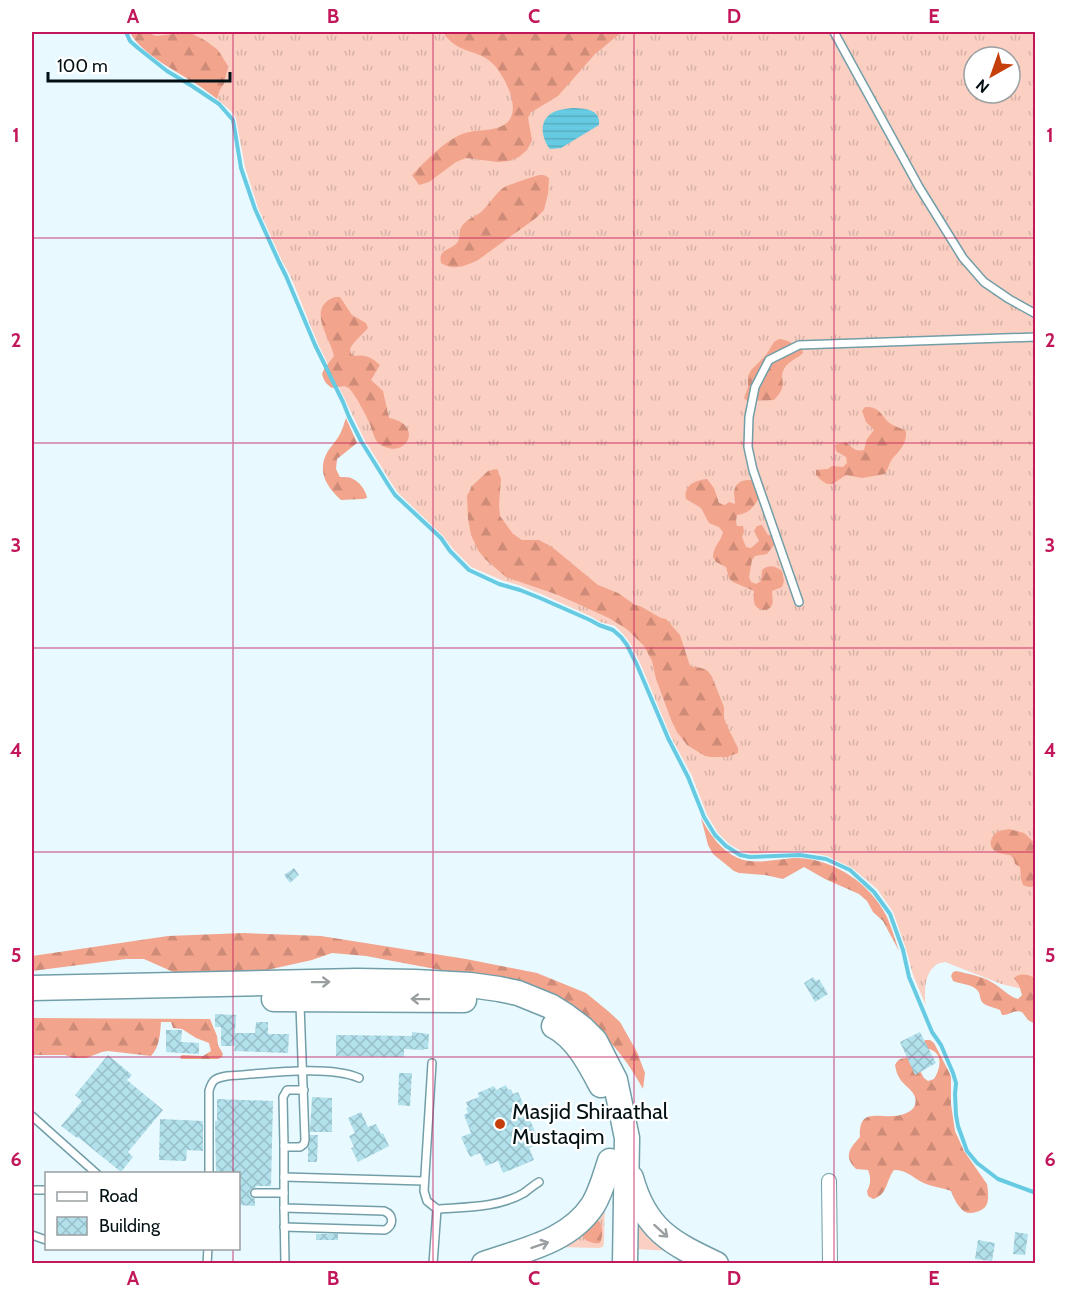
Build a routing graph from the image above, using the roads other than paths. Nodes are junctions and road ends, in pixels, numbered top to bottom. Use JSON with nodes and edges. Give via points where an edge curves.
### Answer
{"nodes":[{"id":1,"x":834,"y":32,"type":"edge"},
{"id":2,"x":1035,"y":314,"type":"edge"},
{"id":3,"x":1035,"y":337,"type":"edge"},
{"id":4,"x":799,"y":602,"type":"dead end"},
{"id":5,"x":32,"y":988,"type":"edge"},
{"id":6,"x":32,"y":997,"type":"edge"},
{"id":7,"x":300,"y":999,"type":"junction"},
{"id":8,"x":432,"y":1063,"type":"dead end"},
{"id":9,"x":303,"y":1071,"type":"junction"},
{"id":10,"x":359,"y":1078,"type":"dead end"},
{"id":11,"x":304,"y":1090,"type":"junction"},
{"id":12,"x":32,"y":1116,"type":"edge"},
{"id":13,"x":284,"y":1146,"type":"junction"},
{"id":14,"x":618,"y":1161,"type":"junction"},
{"id":15,"x":96,"y":1172,"type":"edge"},
{"id":16,"x":209,"y":1172,"type":"edge"},
{"id":17,"x":284,"y":1177,"type":"junction"},
{"id":18,"x":829,"y":1181,"type":"dead end"},
{"id":19,"x":424,"y":1182,"type":"junction"},
{"id":20,"x":540,"y":1182,"type":"dead end"},
{"id":21,"x":255,"y":1193,"type":"dead end"},
{"id":22,"x":284,"y":1193,"type":"junction"},
{"id":23,"x":284,"y":1208,"type":"junction"},
{"id":24,"x":437,"y":1209,"type":"junction"},
{"id":25,"x":284,"y":1227,"type":"junction"},
{"id":26,"x":285,"y":1263,"type":"edge"},
{"id":27,"x":433,"y":1263,"type":"edge"},
{"id":28,"x":484,"y":1263,"type":"edge"},
{"id":29,"x":609,"y":1263,"type":"edge"},
{"id":30,"x":625,"y":1263,"type":"edge"},
{"id":31,"x":716,"y":1263,"type":"edge"},
{"id":32,"x":830,"y":1263,"type":"edge"}],
"edges":[{"from":1,"to":2,"type":"lane","via":[[919,187],[963,258],[984,282]]},
{"from":3,"to":4,"type":"lane","via":[[799,345],[769,360],[755,387],[748,447]]},
{"from":5,"to":14,"type":"highway","one_way":true,"via":[[380,981],[470,985],[518,993],[550,1006],[595,1041],[615,1080],[627,1138]]},
{"from":6,"to":7,"type":"highway"},
{"from":7,"to":9,"type":"lane"},
{"from":14,"to":7,"type":"highway","one_way":true,"via":[[601,1086],[591,1066],[559,1028],[542,1019],[512,1007],[476,1000]]},
{"from":8,"to":19,"type":"lane"},
{"from":9,"to":10,"type":"lane"},
{"from":9,"to":11,"type":"lane"},
{"from":9,"to":16,"type":"lane","via":[[227,1076],[211,1083]]},
{"from":11,"to":13,"type":"lane","via":[[287,1090],[284,1094]]},
{"from":11,"to":13,"type":"lane","via":[[304,1144]]},
{"from":12,"to":15,"type":"lane"},
{"from":13,"to":17,"type":"lane"},
{"from":28,"to":14,"type":"highway","one_way":true,"via":[[547,1242],[574,1227],[594,1203]]},
{"from":14,"to":29,"type":"highway","via":[[612,1192]]},
{"from":14,"to":30,"type":"highway"},
{"from":14,"to":31,"type":"highway","one_way":true,"via":[[653,1224],[673,1241]]},
{"from":17,"to":19,"type":"lane"},
{"from":17,"to":22,"type":"lane"},
{"from":18,"to":32,"type":"street"},
{"from":19,"to":24,"type":"lane","via":[[427,1201]]},
{"from":20,"to":24,"type":"lane","via":[[508,1200]]},
{"from":21,"to":22,"type":"lane"},
{"from":22,"to":23,"type":"lane"},
{"from":23,"to":25,"type":"lane"},
{"from":23,"to":25,"type":"lane","via":[[384,1211],[390,1213],[392,1222],[385,1230]]},
{"from":24,"to":27,"type":"lane"},
{"from":25,"to":26,"type":"lane"}]}
